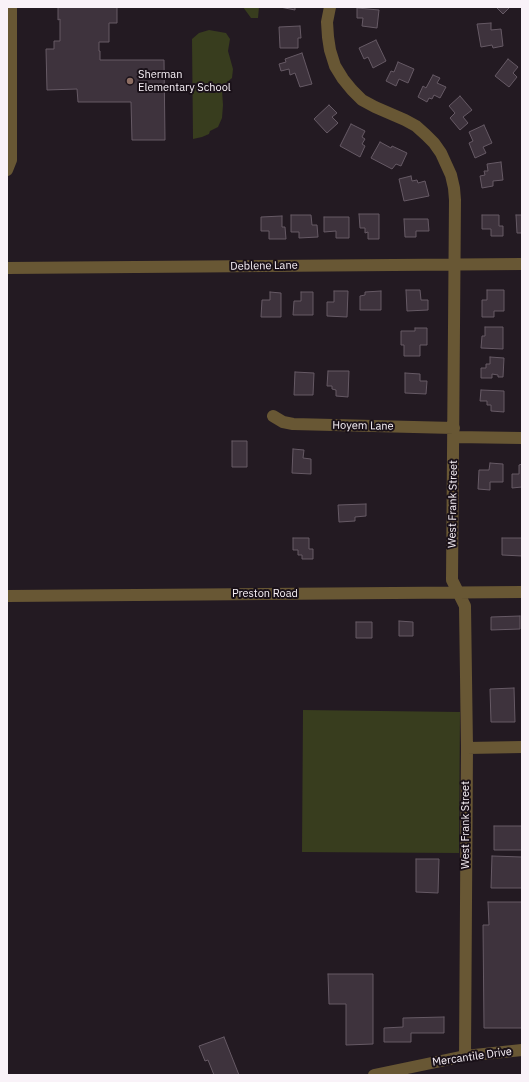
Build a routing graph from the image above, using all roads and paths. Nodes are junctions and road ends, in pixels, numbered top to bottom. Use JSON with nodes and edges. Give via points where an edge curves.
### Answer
{"nodes":[{"id":1,"x":11,"y":7,"type":"edge"},
{"id":2,"x":330,"y":7,"type":"edge"},
{"id":3,"x":7,"y":170,"type":"edge"},
{"id":4,"x":454,"y":264,"type":"junction"},
{"id":5,"x":522,"y":264,"type":"edge"},
{"id":6,"x":7,"y":268,"type":"edge"},
{"id":7,"x":273,"y":416,"type":"dead end"},
{"id":8,"x":454,"y":433,"type":"junction"},
{"id":9,"x":522,"y":438,"type":"edge"},
{"id":10,"x":458,"y":592,"type":"junction"},
{"id":11,"x":522,"y":592,"type":"edge"},
{"id":12,"x":7,"y":596,"type":"edge"},
{"id":13,"x":522,"y":747,"type":"edge"},
{"id":14,"x":467,"y":748,"type":"junction"},
{"id":15,"x":522,"y":1050,"type":"edge"},
{"id":16,"x":465,"y":1056,"type":"junction"},
{"id":17,"x":374,"y":1075,"type":"edge"}],
"edges":[{"from":1,"to":3,"type":"street","via":[[11,160]]},
{"from":2,"to":4,"type":"street","name":"West Frank Street","via":[[327,22],[330,50],[343,79],[362,100],[416,126],[441,153],[454,188]]},
{"from":4,"to":5,"type":"street","name":"Deblene Lane"},
{"from":4,"to":6,"type":"street","name":"Deblene Lane"},
{"from":4,"to":8,"type":"street","name":"West Frank Street"},
{"from":7,"to":8,"type":"street","name":"Hoyem Lane","via":[[293,424]]},
{"from":8,"to":9,"type":"street","name":"Hoyem Lane"},
{"from":8,"to":10,"type":"street","name":"West Frank Street","via":[[452,580]]},
{"from":10,"to":11,"type":"street","name":"Preston Road"},
{"from":10,"to":12,"type":"street","name":"Preston Road"},
{"from":10,"to":14,"type":"street","name":"West Frank Street","via":[[465,606]]},
{"from":13,"to":14,"type":"street"},
{"from":14,"to":16,"type":"street","name":"West Frank Street"},
{"from":15,"to":16,"type":"street","name":"Mercantile Drive"},
{"from":16,"to":17,"type":"street","name":"Mercantile Drive"}]}
